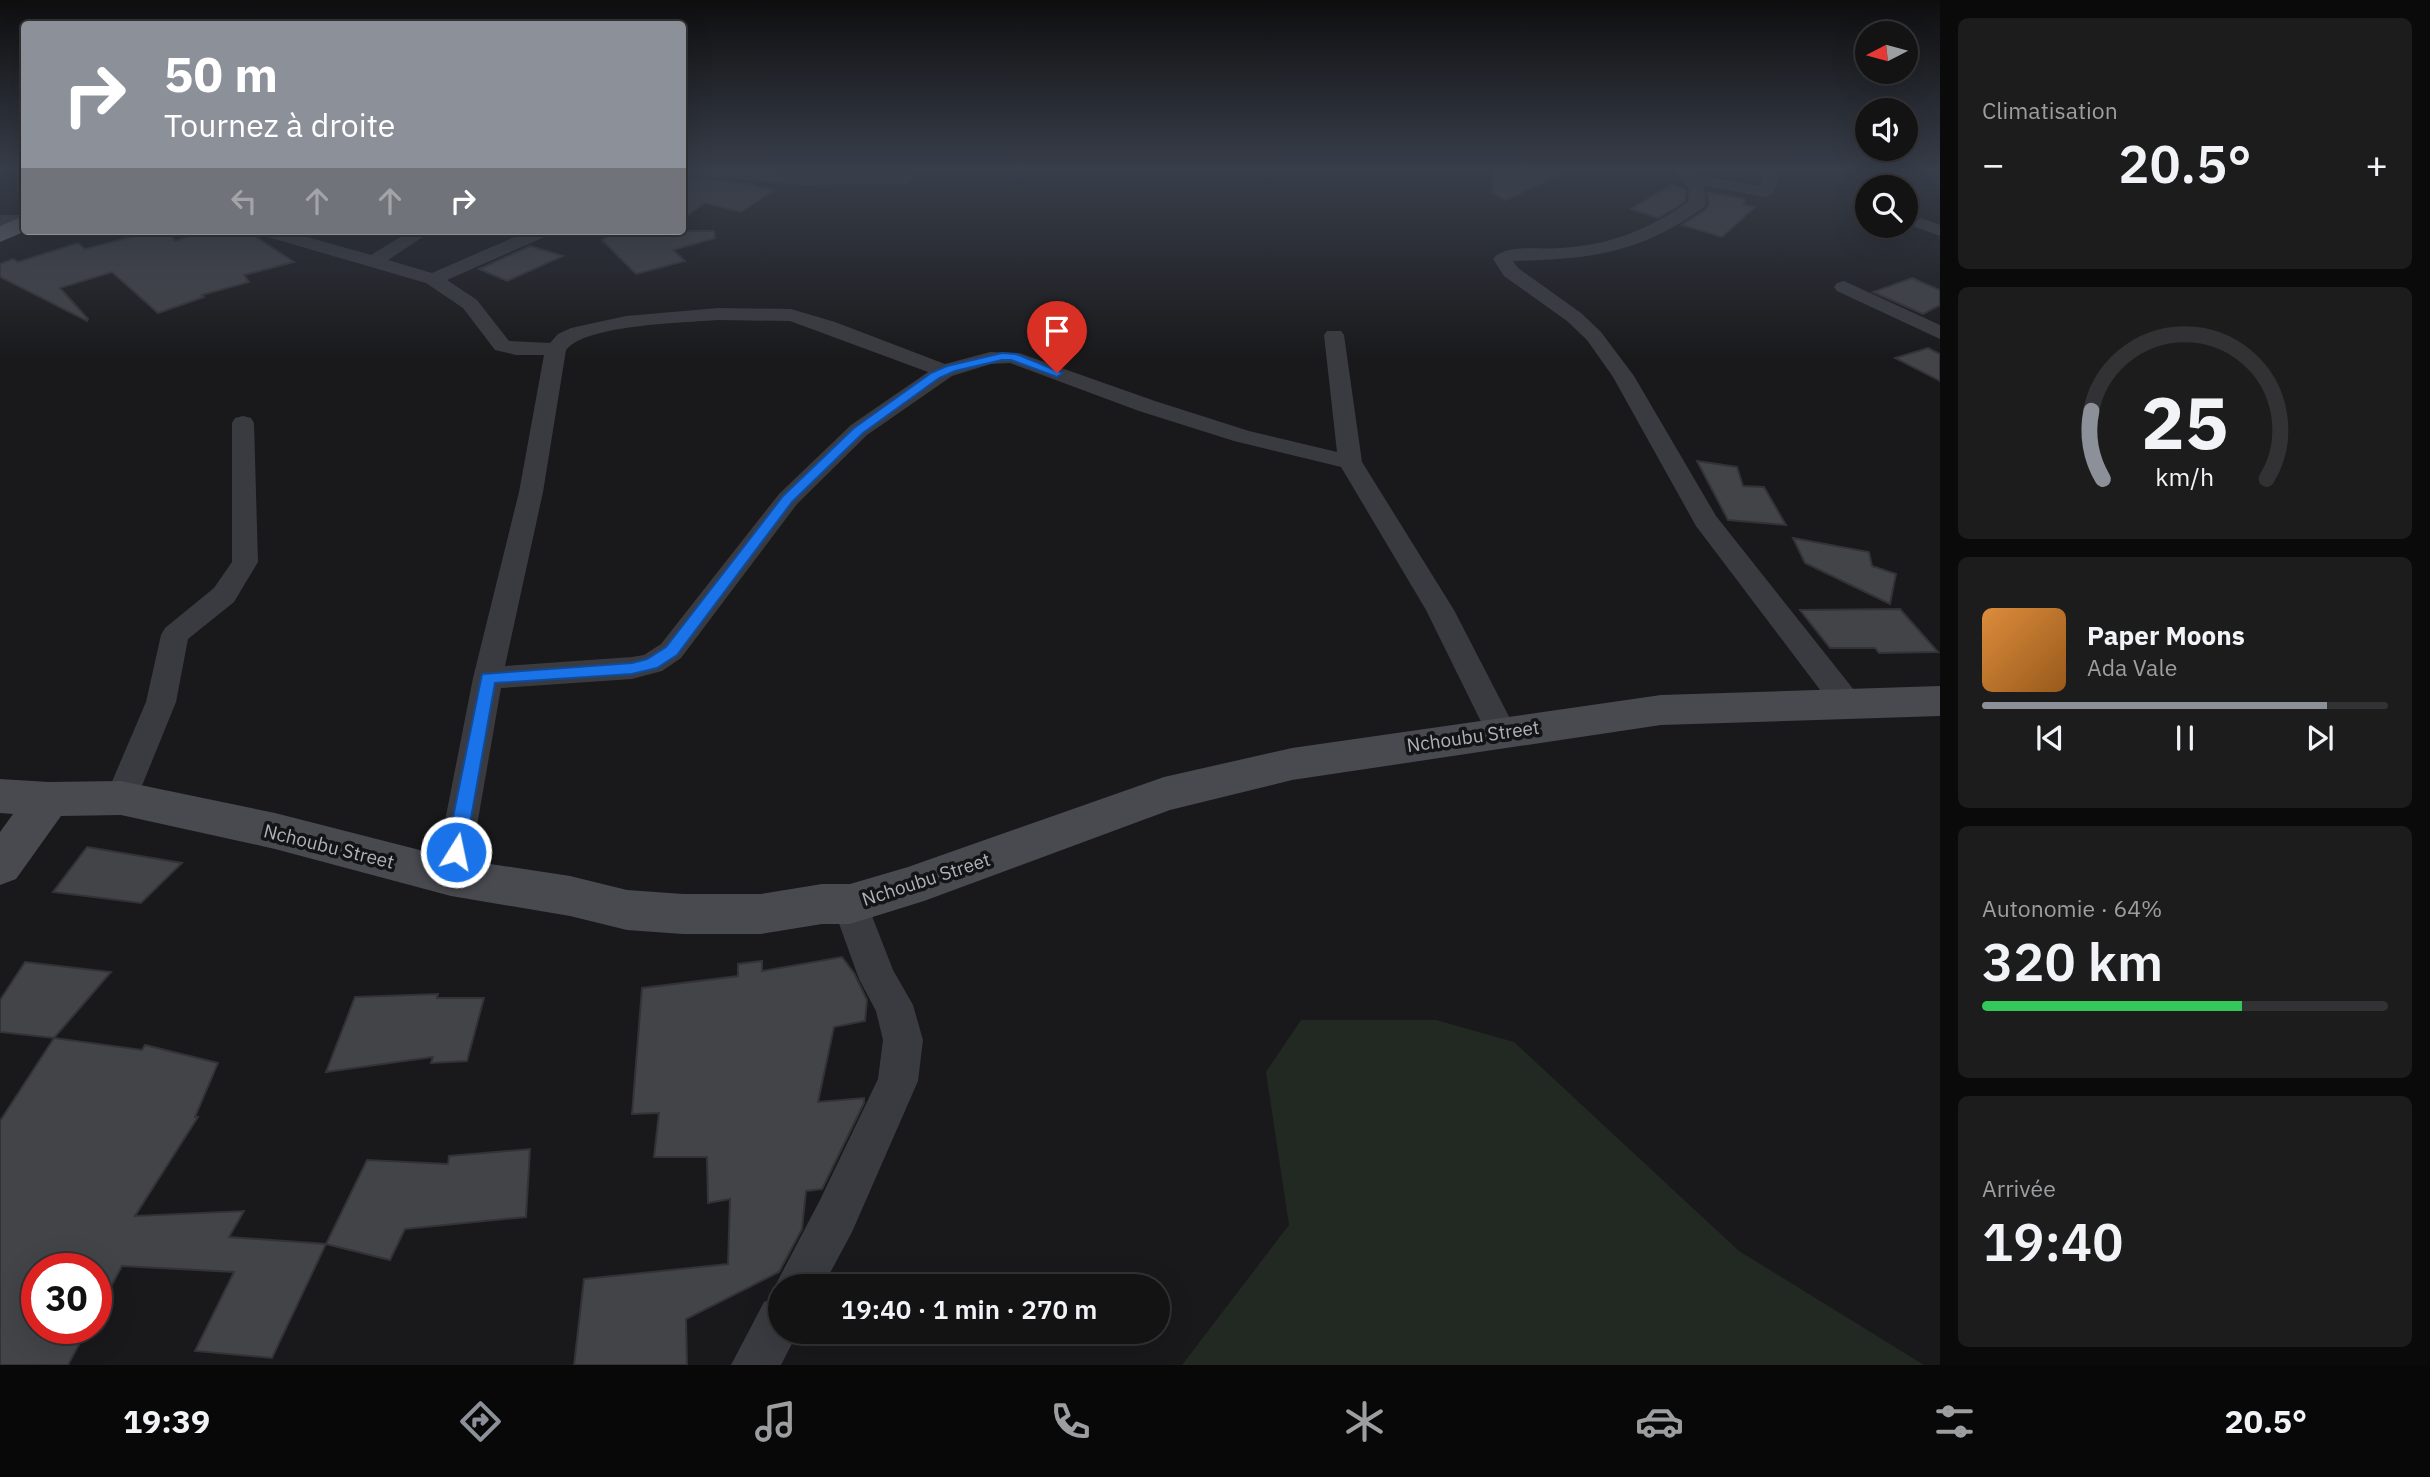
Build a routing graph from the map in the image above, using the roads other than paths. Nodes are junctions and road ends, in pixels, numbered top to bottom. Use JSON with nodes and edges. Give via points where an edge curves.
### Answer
{"nodes":[{"id":1,"x":1654,"y":233,"type":"edge"},
{"id":2,"x":281,"y":235,"type":"edge"},
{"id":3,"x":416,"y":235,"type":"edge"},
{"id":4,"x":534,"y":235,"type":"edge"},
{"id":5,"x":374,"y":261,"type":"junction"},
{"id":6,"x":433,"y":279,"type":"junction"},
{"id":7,"x":1844,"y":287,"type":"dead end"},
{"id":8,"x":1940,"y":333,"type":"edge"},
{"id":9,"x":1334,"y":335,"type":"dead end"},
{"id":10,"x":556,"y":349,"type":"junction"},
{"id":11,"x":944,"y":371,"type":"junction"},
{"id":12,"x":243,"y":423,"type":"dead end"},
{"id":13,"x":1350,"y":462,"type":"junction"},
{"id":14,"x":488,"y":678,"type":"junction"},
{"id":15,"x":1940,"y":701,"type":"edge"},
{"id":16,"x":1847,"y":703,"type":"junction"},
{"id":17,"x":1502,"y":732,"type":"junction"},
{"id":18,"x":0,"y":796,"type":"edge"},
{"id":19,"x":121,"y":798,"type":"junction"},
{"id":20,"x":49,"y":799,"type":"junction"},
{"id":21,"x":0,"y":866,"type":"edge"},
{"id":22,"x":451,"y":877,"type":"junction"},
{"id":23,"x":850,"y":904,"type":"junction"},
{"id":24,"x":804,"y":1274,"type":"edge"},
{"id":25,"x":768,"y":1341,"type":"edge"},
{"id":26,"x":755,"y":1365,"type":"edge"}],
"edges":[{"from":1,"to":16,"type":"street","via":[[1636,242],[1585,253],[1502,259],[1511,272],[1594,336],[1623,376],[1705,520]]},
{"from":2,"to":5,"type":"street"},
{"from":3,"to":5,"type":"street"},
{"from":4,"to":6,"type":"street"},
{"from":5,"to":6,"type":"street"},
{"from":6,"to":10,"type":"street","via":[[470,304],[502,346]]},
{"from":7,"to":8,"type":"street"},
{"from":9,"to":13,"type":"street"},
{"from":10,"to":11,"type":"street","via":[[578,332],[626,322],[718,314],[790,315]]},
{"from":10,"to":14,"type":"street","via":[[531,492]]},
{"from":11,"to":13,"type":"street","via":[[1012,357],[1242,436]]},
{"from":11,"to":14,"type":"street","via":[[859,430],[788,499],[671,651],[652,664]]},
{"from":12,"to":19,"type":"street","via":[[245,562],[225,595],[175,635],[161,702]]},
{"from":13,"to":17,"type":"street","via":[[1440,610]]},
{"from":14,"to":22,"type":"street"},
{"from":15,"to":16,"type":"street","name":"Nchoubu Street"},
{"from":16,"to":17,"type":"street","name":"Nchoubu Street","via":[[1661,710]]},
{"from":17,"to":23,"type":"street","name":"Nchoubu Street","via":[[1292,764],[1164,794]]},
{"from":18,"to":20,"type":"street","name":"Nchoubu Street"},
{"from":19,"to":20,"type":"street","name":"Nchoubu Street"},
{"from":19,"to":22,"type":"street","name":"Nchoubu Street","via":[[275,831]]},
{"from":20,"to":21,"type":"street"},
{"from":22,"to":23,"type":"street","name":"Nchoubu Street","via":[[627,910],[683,914],[761,914]]},
{"from":23,"to":24,"type":"street","via":[[878,979],[894,1005],[903,1040],[898,1082]]},
{"from":25,"to":26,"type":"street"}]}
